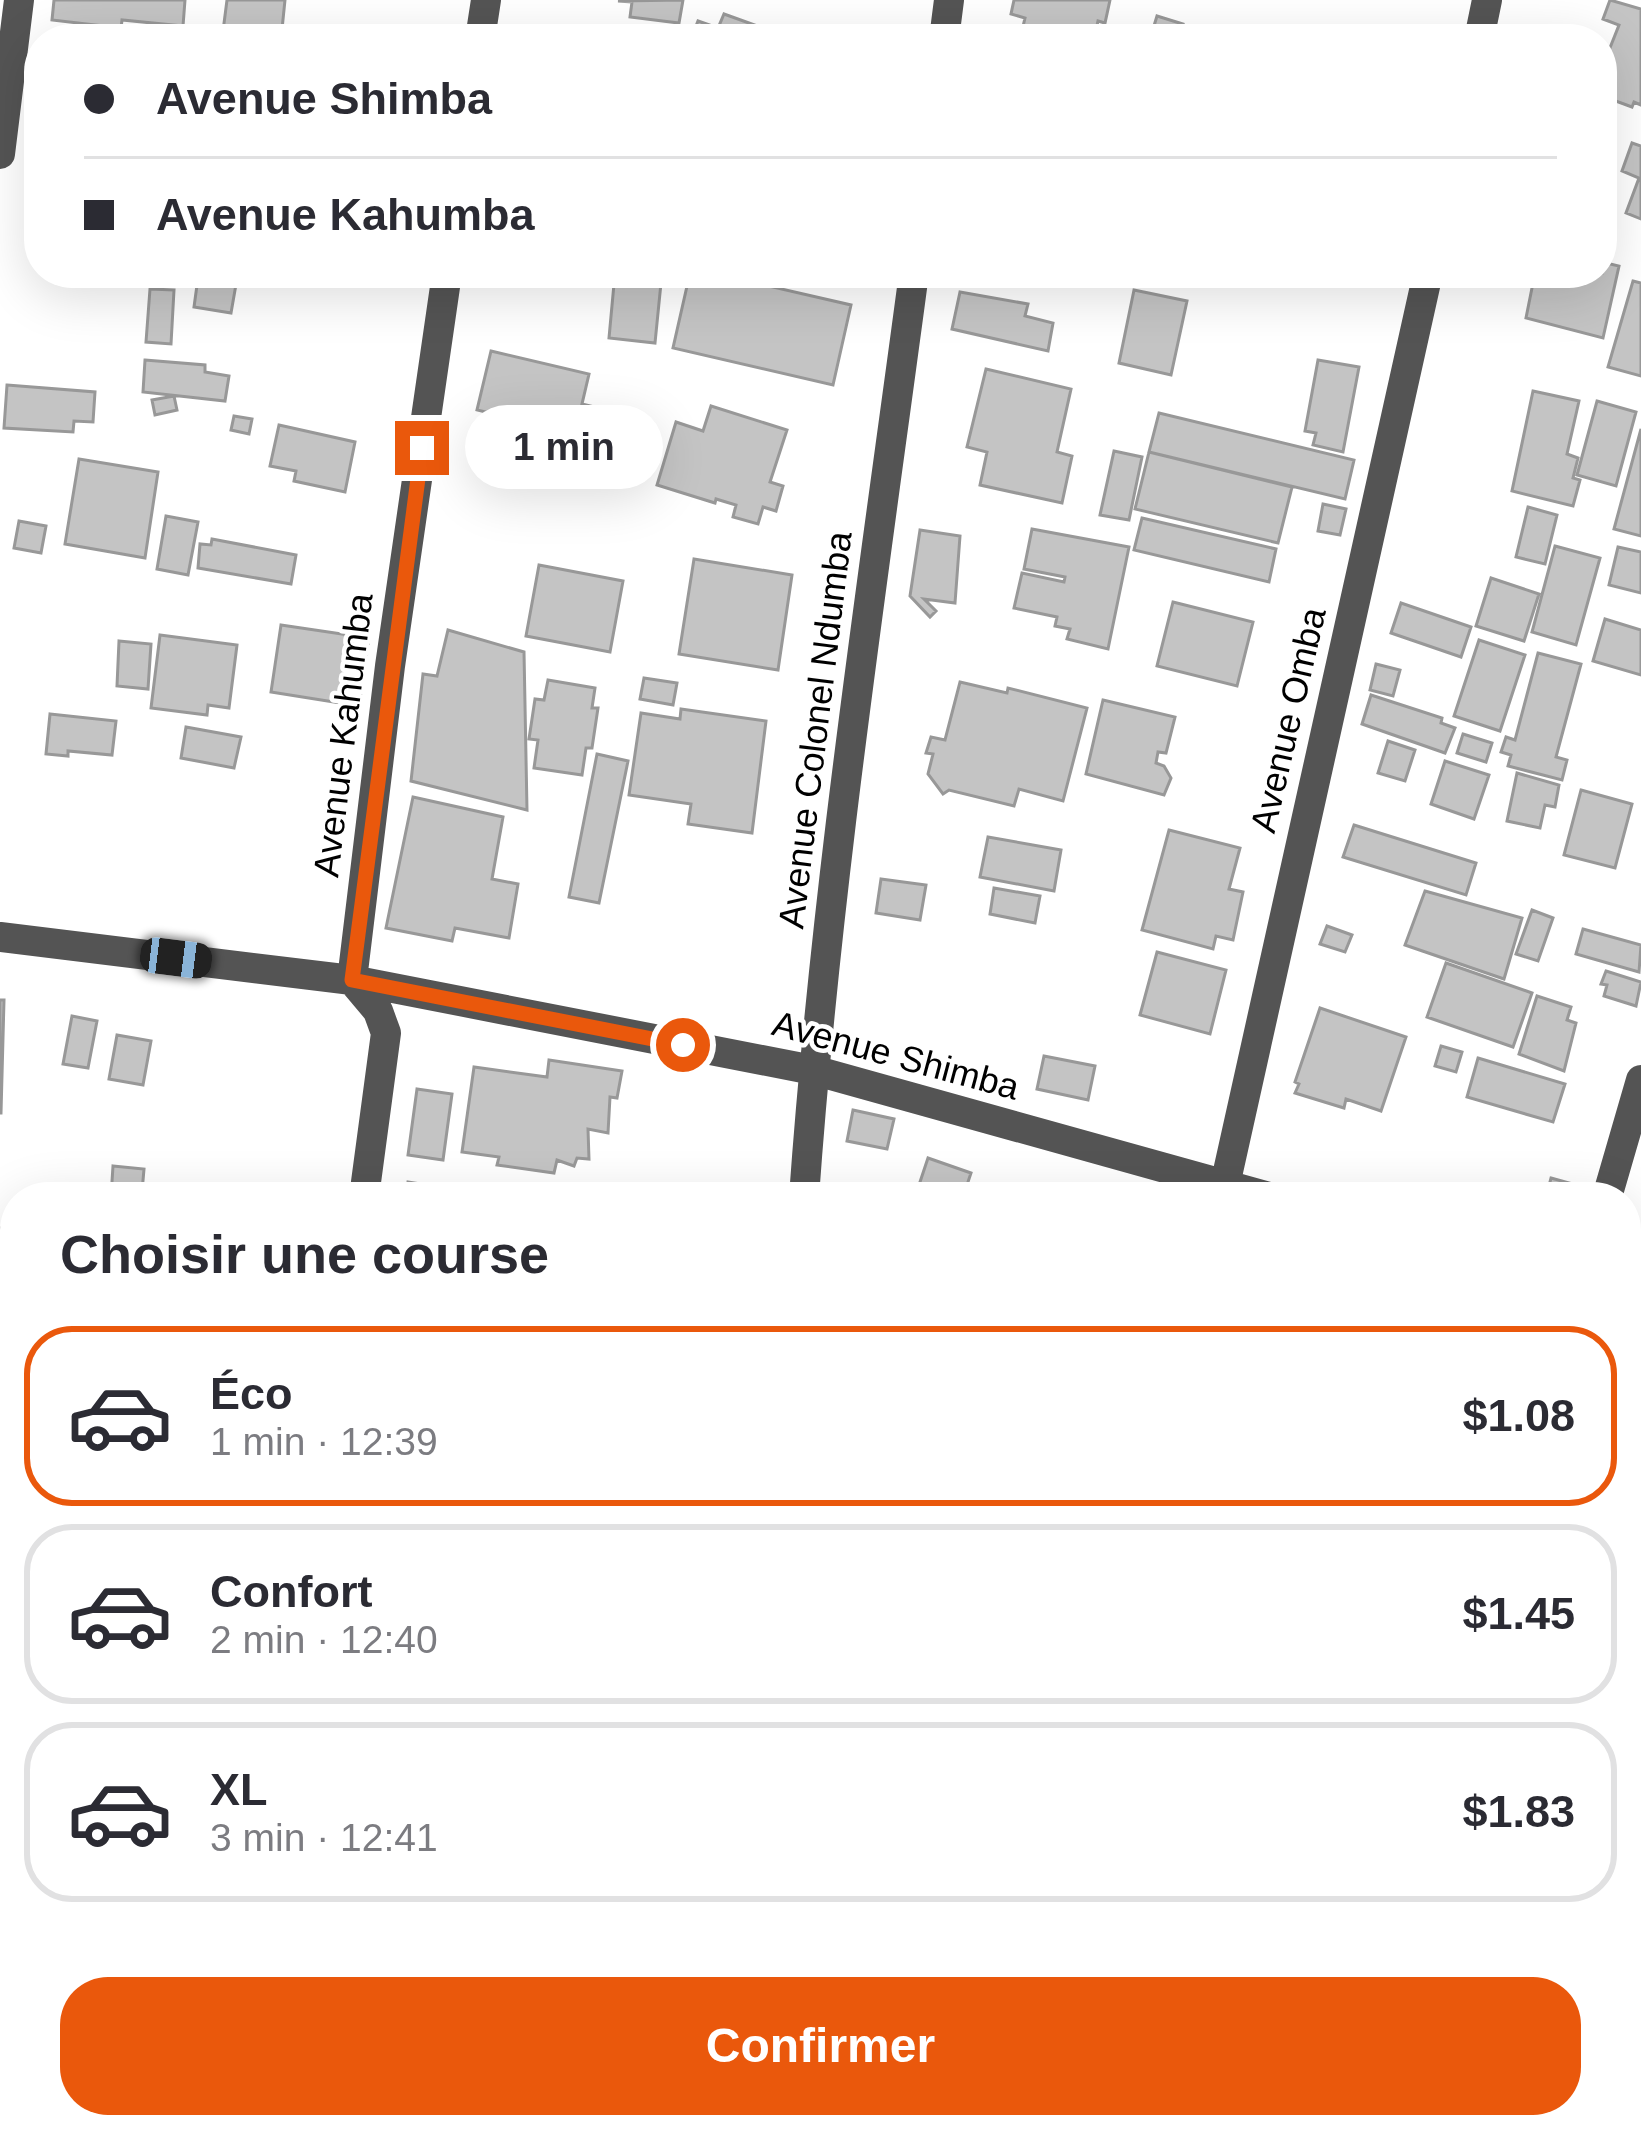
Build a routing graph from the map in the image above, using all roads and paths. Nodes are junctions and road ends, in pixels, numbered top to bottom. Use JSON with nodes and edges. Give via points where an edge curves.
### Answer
{"nodes":[{"id":1,"x":19,"y":0,"type":"edge"},
{"id":2,"x":0,"y":154,"type":"edge"},
{"id":3,"x":445,"y":288,"type":"edge"},
{"id":4,"x":912,"y":288,"type":"edge"},
{"id":5,"x":1425,"y":288,"type":"edge"},
{"id":6,"x":0,"y":937,"type":"edge"},
{"id":7,"x":352,"y":980,"type":"junction"},
{"id":8,"x":813,"y":1070,"type":"junction"},
{"id":9,"x":1641,"y":1080,"type":"edge"},
{"id":10,"x":366,"y":1182,"type":"edge"},
{"id":11,"x":805,"y":1182,"type":"edge"},
{"id":12,"x":1214,"y":1182,"type":"edge"},
{"id":13,"x":1226,"y":1182,"type":"edge"},
{"id":14,"x":1610,"y":1182,"type":"edge"}],
"edges":[{"from":1,"to":2,"type":"street"},
{"from":3,"to":7,"type":"street","name":"Avenue Kahumba"},
{"from":4,"to":8,"type":"street","name":"Avenue Colonel Ndumba"},
{"from":5,"to":13,"type":"street","name":"Avenue Omba"},
{"from":6,"to":7,"type":"street","name":"Avenue Shimba"},
{"from":7,"to":8,"type":"street","name":"Avenue Shimba"},
{"from":7,"to":10,"type":"street","via":[[386,1033]]},
{"from":8,"to":11,"type":"street","name":"Avenue Colonel Ndumba"},
{"from":8,"to":12,"type":"street","name":"Avenue Shimba"},
{"from":9,"to":14,"type":"street"}]}
